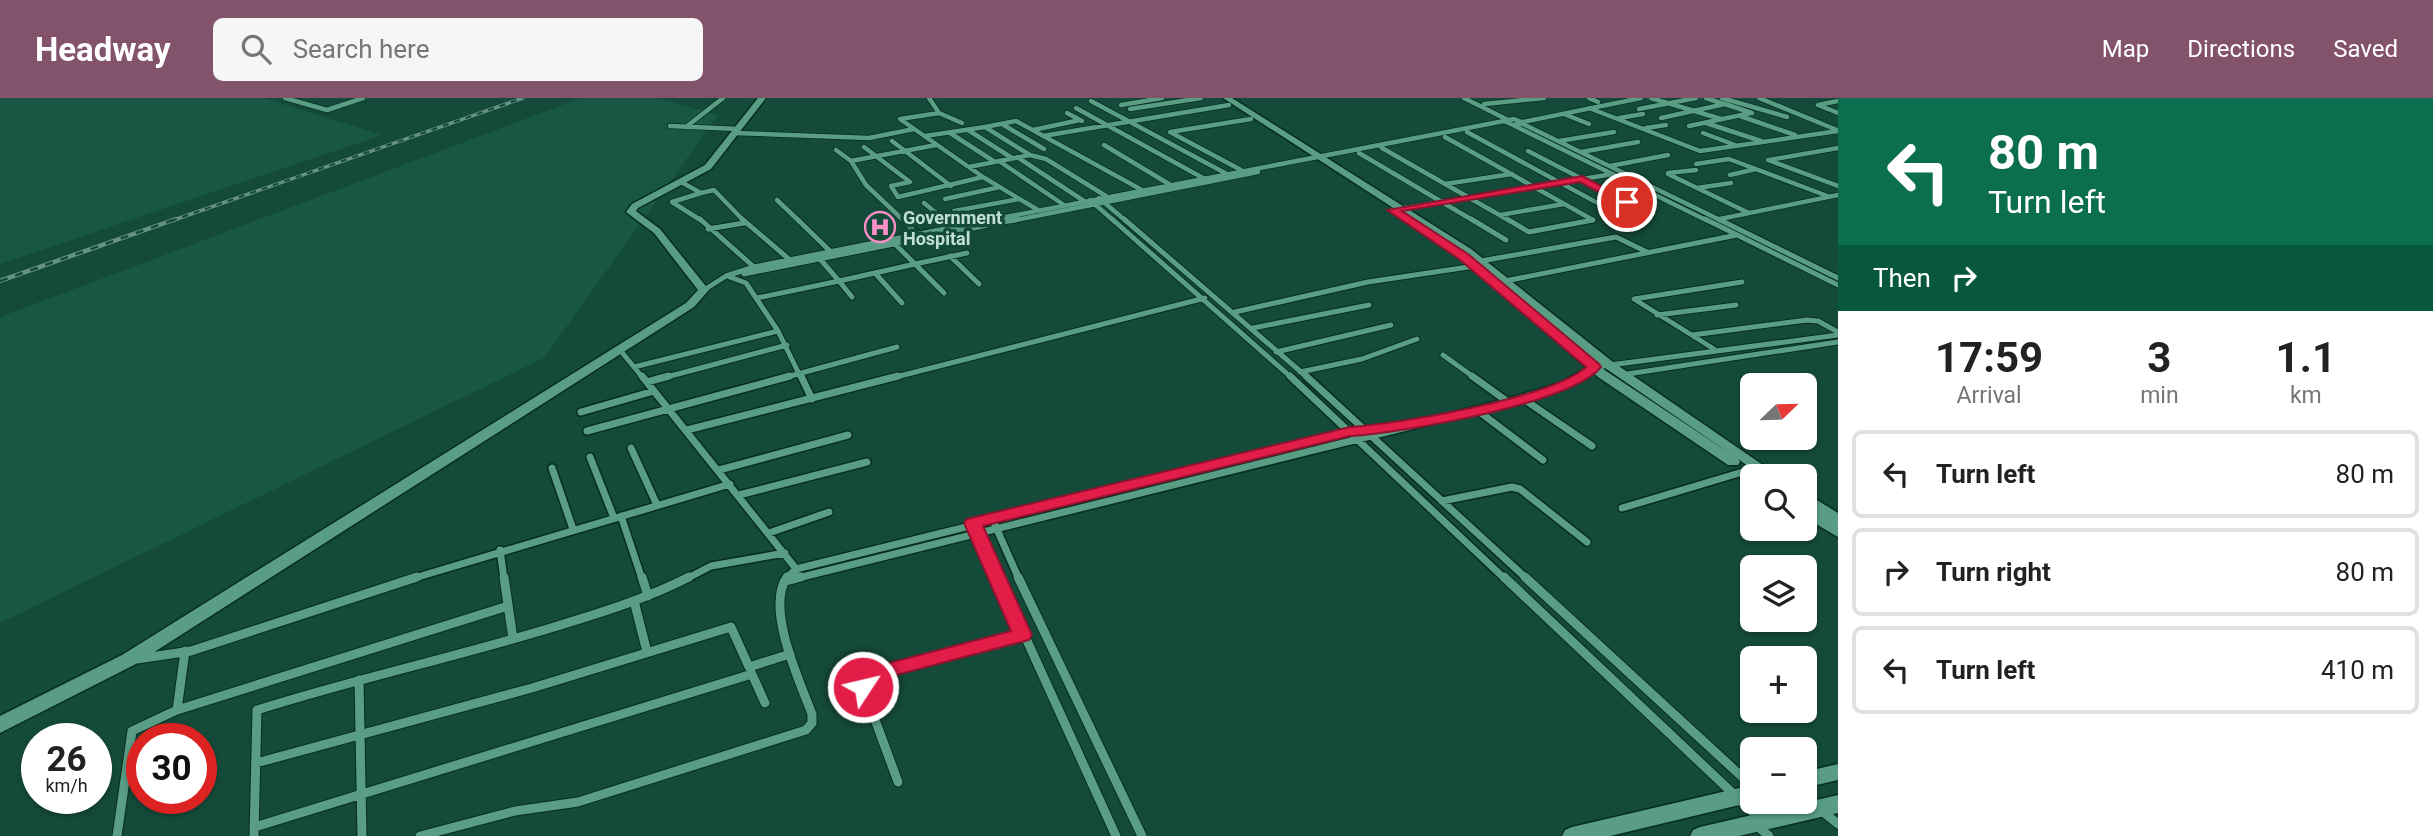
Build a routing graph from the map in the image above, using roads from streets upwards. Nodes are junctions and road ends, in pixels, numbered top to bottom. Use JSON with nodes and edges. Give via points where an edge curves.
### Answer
{"nodes":[{"id":1,"x":285,"y":98,"type":"edge"},
{"id":2,"x":363,"y":98,"type":"edge"},
{"id":3,"x":723,"y":98,"type":"edge"},
{"id":4,"x":762,"y":98,"type":"edge"},
{"id":5,"x":929,"y":98,"type":"edge"},
{"id":6,"x":1162,"y":98,"type":"edge"},
{"id":7,"x":1201,"y":98,"type":"edge"},
{"id":8,"x":1464,"y":98,"type":"edge"},
{"id":9,"x":1473,"y":98,"type":"edge"},
{"id":10,"x":1544,"y":98,"type":"edge"},
{"id":11,"x":1589,"y":98,"type":"edge"},
{"id":12,"x":1618,"y":98,"type":"edge"},
{"id":13,"x":1641,"y":98,"type":"edge"},
{"id":14,"x":1651,"y":98,"type":"edge"},
{"id":15,"x":1696,"y":98,"type":"edge"},
{"id":16,"x":1706,"y":98,"type":"edge"},
{"id":17,"x":1722,"y":98,"type":"edge"},
{"id":18,"x":1759,"y":98,"type":"edge"},
{"id":19,"x":1766,"y":98,"type":"edge"},
{"id":20,"x":1225,"y":100,"type":"edge"},
{"id":21,"x":1091,"y":101,"type":"dead end"},
{"id":22,"x":1838,"y":101,"type":"edge"},
{"id":23,"x":1598,"y":102,"type":"junction"},
{"id":24,"x":1669,"y":103,"type":"junction"},
{"id":25,"x":1484,"y":104,"type":"junction"},
{"id":26,"x":1725,"y":104,"type":"junction"},
{"id":27,"x":1121,"y":105,"type":"dead end"},
{"id":28,"x":1076,"y":107,"type":"dead end"},
{"id":29,"x":1589,"y":108,"type":"junction"},
{"id":30,"x":1130,"y":109,"type":"dead end"},
{"id":31,"x":1639,"y":109,"type":"dead end"},
{"id":32,"x":1693,"y":111,"type":"junction"},
{"id":33,"x":939,"y":113,"type":"junction"},
{"id":34,"x":1067,"y":113,"type":"dead end"},
{"id":35,"x":1563,"y":113,"type":"junction"},
{"id":36,"x":1838,"y":113,"type":"edge"},
{"id":37,"x":1643,"y":114,"type":"dead end"},
{"id":38,"x":1740,"y":116,"type":"junction"},
{"id":39,"x":1787,"y":117,"type":"dead end"},
{"id":40,"x":1616,"y":118,"type":"junction"},
{"id":41,"x":1661,"y":118,"type":"dead end"},
{"id":42,"x":1251,"y":119,"type":"junction"},
{"id":43,"x":1721,"y":119,"type":"junction"},
{"id":44,"x":1080,"y":120,"type":"junction"},
{"id":45,"x":1126,"y":120,"type":"junction"},
{"id":46,"x":1511,"y":121,"type":"junction"},
{"id":47,"x":1104,"y":123,"type":"junction"},
{"id":48,"x":1523,"y":123,"type":"junction"},
{"id":49,"x":1705,"y":123,"type":"junction"},
{"id":50,"x":962,"y":124,"type":"dead end"},
{"id":51,"x":1002,"y":124,"type":"junction"},
{"id":52,"x":1589,"y":124,"type":"dead end"},
{"id":53,"x":1090,"y":125,"type":"junction"},
{"id":54,"x":1666,"y":125,"type":"dead end"},
{"id":55,"x":670,"y":126,"type":"dead end"},
{"id":56,"x":1689,"y":126,"type":"dead end"},
{"id":57,"x":686,"y":127,"type":"junction"},
{"id":58,"x":985,"y":127,"type":"junction"},
{"id":59,"x":914,"y":129,"type":"junction"},
{"id":60,"x":1643,"y":129,"type":"junction"},
{"id":61,"x":1838,"y":129,"type":"edge"},
{"id":62,"x":968,"y":130,"type":"junction"},
{"id":63,"x":1032,"y":130,"type":"junction"},
{"id":64,"x":736,"y":131,"type":"junction"},
{"id":65,"x":1467,"y":132,"type":"junction"},
{"id":66,"x":1614,"y":132,"type":"dead end"},
{"id":67,"x":949,"y":133,"type":"junction"},
{"id":68,"x":1703,"y":133,"type":"dead end"},
{"id":69,"x":925,"y":136,"type":"junction"},
{"id":70,"x":1042,"y":136,"type":"junction"},
{"id":71,"x":1798,"y":136,"type":"junction"},
{"id":72,"x":1445,"y":137,"type":"junction"},
{"id":73,"x":1689,"y":138,"type":"dead end"},
{"id":74,"x":891,"y":141,"type":"dead end"},
{"id":75,"x":1558,"y":141,"type":"junction"},
{"id":76,"x":1674,"y":141,"type":"junction"},
{"id":77,"x":1639,"y":142,"type":"dead end"},
{"id":78,"x":1763,"y":142,"type":"junction"},
{"id":79,"x":936,"y":145,"type":"junction"},
{"id":80,"x":1104,"y":145,"type":"dead end"},
{"id":81,"x":1736,"y":146,"type":"junction"},
{"id":82,"x":864,"y":147,"type":"dead end"},
{"id":83,"x":1381,"y":148,"type":"junction"},
{"id":84,"x":1838,"y":148,"type":"edge"},
{"id":85,"x":1044,"y":149,"type":"dead end"},
{"id":86,"x":836,"y":150,"type":"dead end"},
{"id":87,"x":906,"y":151,"type":"junction"},
{"id":88,"x":1528,"y":151,"type":"dead end"},
{"id":89,"x":1581,"y":152,"type":"junction"},
{"id":90,"x":1359,"y":153,"type":"junction"},
{"id":91,"x":1030,"y":155,"type":"junction"},
{"id":92,"x":1668,"y":155,"type":"dead end"},
{"id":93,"x":877,"y":156,"type":"junction"},
{"id":94,"x":1014,"y":157,"type":"junction"},
{"id":95,"x":1316,"y":158,"type":"junction"},
{"id":96,"x":851,"y":161,"type":"junction"},
{"id":97,"x":997,"y":161,"type":"junction"},
{"id":98,"x":1609,"y":166,"type":"junction"},
{"id":99,"x":968,"y":167,"type":"junction"},
{"id":100,"x":1757,"y":169,"type":"junction"},
{"id":101,"x":1241,"y":170,"type":"junction"},
{"id":102,"x":1225,"y":173,"type":"junction"},
{"id":103,"x":1511,"y":174,"type":"junction"},
{"id":104,"x":1613,"y":174,"type":"junction"},
{"id":105,"x":1730,"y":176,"type":"dead end"},
{"id":106,"x":984,"y":177,"type":"junction"},
{"id":107,"x":1203,"y":178,"type":"junction"},
{"id":108,"x":1582,"y":179,"type":"junction"},
{"id":109,"x":681,"y":182,"type":"junction"},
{"id":110,"x":1558,"y":182,"type":"junction"},
{"id":111,"x":1731,"y":183,"type":"dead end"},
{"id":112,"x":1170,"y":184,"type":"junction"},
{"id":113,"x":1444,"y":184,"type":"junction"},
{"id":114,"x":891,"y":186,"type":"junction"},
{"id":115,"x":951,"y":186,"type":"junction"},
{"id":116,"x":1838,"y":186,"type":"edge"},
{"id":117,"x":1000,"y":187,"type":"junction"},
{"id":118,"x":1533,"y":187,"type":"junction"},
{"id":119,"x":1698,"y":188,"type":"junction"},
{"id":120,"x":1142,"y":190,"type":"junction"},
{"id":121,"x":928,"y":191,"type":"junction"},
{"id":122,"x":701,"y":193,"type":"junction"},
{"id":123,"x":1838,"y":195,"type":"edge"},
{"id":124,"x":1468,"y":197,"type":"junction"},
{"id":125,"x":1830,"y":197,"type":"junction"},
{"id":126,"x":945,"y":199,"type":"dead end"},
{"id":127,"x":1020,"y":199,"type":"junction"},
{"id":128,"x":1103,"y":199,"type":"junction"},
{"id":129,"x":776,"y":200,"type":"dead end"},
{"id":130,"x":1440,"y":201,"type":"junction"},
{"id":131,"x":1089,"y":202,"type":"junction"},
{"id":132,"x":924,"y":203,"type":"dead end"},
{"id":133,"x":1564,"y":204,"type":"junction"},
{"id":134,"x":1064,"y":205,"type":"junction"},
{"id":135,"x":1397,"y":209,"type":"junction"},
{"id":136,"x":1038,"y":210,"type":"junction"},
{"id":137,"x":954,"y":211,"type":"dead end"},
{"id":138,"x":1750,"y":213,"type":"junction"},
{"id":139,"x":1650,"y":214,"type":"dead end"},
{"id":140,"x":1499,"y":215,"type":"junction"},
{"id":141,"x":1627,"y":219,"type":"dead end"},
{"id":142,"x":1718,"y":219,"type":"junction"},
{"id":143,"x":1709,"y":221,"type":"junction"},
{"id":144,"x":744,"y":222,"type":"junction"},
{"id":145,"x":951,"y":226,"type":"junction"},
{"id":146,"x":708,"y":229,"type":"junction"},
{"id":147,"x":957,"y":231,"type":"junction"},
{"id":148,"x":916,"y":233,"type":"junction"},
{"id":149,"x":1737,"y":235,"type":"junction"},
{"id":150,"x":1506,"y":240,"type":"dead end"},
{"id":151,"x":894,"y":243,"type":"junction"},
{"id":152,"x":830,"y":251,"type":"junction"},
{"id":153,"x":1647,"y":252,"type":"junction"},
{"id":154,"x":967,"y":253,"type":"dead end"},
{"id":155,"x":950,"y":256,"type":"junction"},
{"id":156,"x":820,"y":259,"type":"junction"},
{"id":157,"x":790,"y":260,"type":"junction"},
{"id":158,"x":1478,"y":263,"type":"junction"},
{"id":159,"x":915,"y":264,"type":"junction"},
{"id":160,"x":754,"y":267,"type":"junction"},
{"id":161,"x":875,"y":273,"type":"junction"},
{"id":162,"x":726,"y":276,"type":"junction"},
{"id":163,"x":1838,"y":278,"type":"edge"},
{"id":164,"x":839,"y":281,"type":"junction"},
{"id":165,"x":1505,"y":281,"type":"junction"},
{"id":166,"x":1742,"y":282,"type":"dead end"},
{"id":167,"x":979,"y":284,"type":"dead end"},
{"id":168,"x":1838,"y":285,"type":"edge"},
{"id":169,"x":704,"y":290,"type":"junction"},
{"id":170,"x":944,"y":293,"type":"dead end"},
{"id":171,"x":1215,"y":296,"type":"junction"},
{"id":172,"x":852,"y":297,"type":"dead end"},
{"id":173,"x":757,"y":298,"type":"junction"},
{"id":174,"x":1205,"y":298,"type":"junction"},
{"id":175,"x":902,"y":303,"type":"dead end"},
{"id":176,"x":1369,"y":305,"type":"dead end"},
{"id":177,"x":1736,"y":305,"type":"dead end"},
{"id":178,"x":1236,"y":312,"type":"junction"},
{"id":179,"x":1224,"y":315,"type":"junction"},
{"id":180,"x":1657,"y":315,"type":"junction"},
{"id":181,"x":1391,"y":325,"type":"dead end"},
{"id":182,"x":1253,"y":328,"type":"junction"},
{"id":183,"x":778,"y":331,"type":"junction"},
{"id":184,"x":1241,"y":331,"type":"junction"},
{"id":185,"x":1838,"y":333,"type":"edge"},
{"id":186,"x":1691,"y":335,"type":"junction"},
{"id":187,"x":1417,"y":339,"type":"dead end"},
{"id":188,"x":1838,"y":342,"type":"edge"},
{"id":189,"x":787,"y":345,"type":"junction"},
{"id":190,"x":897,"y":347,"type":"dead end"},
{"id":191,"x":1714,"y":349,"type":"junction"},
{"id":192,"x":620,"y":350,"type":"junction"},
{"id":193,"x":1279,"y":351,"type":"junction"},
{"id":194,"x":1267,"y":354,"type":"junction"},
{"id":195,"x":1443,"y":355,"type":"dead end"},
{"id":196,"x":1609,"y":365,"type":"junction"},
{"id":197,"x":634,"y":367,"type":"junction"},
{"id":198,"x":1590,"y":371,"type":"junction"},
{"id":199,"x":1301,"y":372,"type":"junction"},
{"id":200,"x":798,"y":374,"type":"junction"},
{"id":201,"x":1289,"y":374,"type":"junction"},
{"id":202,"x":1623,"y":375,"type":"junction"},
{"id":203,"x":1607,"y":377,"type":"junction"},
{"id":204,"x":647,"y":382,"type":"junction"},
{"id":205,"x":654,"y":391,"type":"junction"},
{"id":206,"x":1522,"y":398,"type":"junction"},
{"id":207,"x":812,"y":399,"type":"junction"},
{"id":208,"x":1508,"y":402,"type":"junction"},
{"id":209,"x":668,"y":407,"type":"junction"},
{"id":210,"x":1477,"y":410,"type":"junction"},
{"id":211,"x":581,"y":412,"type":"dead end"},
{"id":212,"x":687,"y":430,"type":"junction"},
{"id":213,"x":587,"y":432,"type":"dead end"},
{"id":214,"x":1367,"y":432,"type":"junction"},
{"id":215,"x":849,"y":435,"type":"dead end"},
{"id":216,"x":1353,"y":435,"type":"junction"},
{"id":217,"x":1592,"y":446,"type":"dead end"},
{"id":218,"x":631,"y":448,"type":"dead end"},
{"id":219,"x":590,"y":457,"type":"dead end"},
{"id":220,"x":1543,"y":460,"type":"dead end"},
{"id":221,"x":867,"y":462,"type":"dead end"},
{"id":222,"x":1754,"y":464,"type":"edge"},
{"id":223,"x":1740,"y":466,"type":"edge"},
{"id":224,"x":552,"y":468,"type":"dead end"},
{"id":225,"x":719,"y":470,"type":"junction"},
{"id":226,"x":1740,"y":476,"type":"edge"},
{"id":227,"x":730,"y":485,"type":"junction"},
{"id":228,"x":739,"y":495,"type":"junction"},
{"id":229,"x":1442,"y":501,"type":"junction"},
{"id":230,"x":657,"y":505,"type":"junction"},
{"id":231,"x":1817,"y":506,"type":"edge"},
{"id":232,"x":1622,"y":508,"type":"dead end"},
{"id":233,"x":829,"y":512,"type":"dead end"},
{"id":234,"x":617,"y":517,"type":"junction"},
{"id":235,"x":1817,"y":518,"type":"edge"},
{"id":236,"x":1838,"y":520,"type":"edge"},
{"id":237,"x":994,"y":523,"type":"junction"},
{"id":238,"x":975,"y":527,"type":"junction"},
{"id":239,"x":573,"y":530,"type":"junction"},
{"id":240,"x":1838,"y":532,"type":"edge"},
{"id":241,"x":769,"y":533,"type":"junction"},
{"id":242,"x":1587,"y":542,"type":"dead end"},
{"id":243,"x":500,"y":550,"type":"junction"},
{"id":244,"x":785,"y":553,"type":"junction"},
{"id":245,"x":796,"y":569,"type":"junction"},
{"id":246,"x":803,"y":578,"type":"junction"},
{"id":247,"x":783,"y":581,"type":"junction"},
{"id":248,"x":648,"y":596,"type":"junction"},
{"id":249,"x":634,"y":601,"type":"junction"},
{"id":250,"x":508,"y":606,"type":"junction"},
{"id":251,"x":1022,"y":635,"type":"junction"},
{"id":252,"x":513,"y":639,"type":"junction"},
{"id":253,"x":185,"y":652,"type":"junction"},
{"id":254,"x":647,"y":652,"type":"junction"},
{"id":255,"x":790,"y":654,"type":"junction"},
{"id":256,"x":128,"y":660,"type":"junction"},
{"id":257,"x":751,"y":671,"type":"junction"},
{"id":258,"x":359,"y":680,"type":"junction"},
{"id":259,"x":765,"y":703,"type":"dead end"},
{"id":260,"x":177,"y":710,"type":"junction"},
{"id":261,"x":0,"y":725,"type":"edge"},
{"id":262,"x":362,"y":733,"type":"junction"},
{"id":263,"x":256,"y":763,"type":"junction"},
{"id":264,"x":1838,"y":772,"type":"edge"},
{"id":265,"x":1817,"y":777,"type":"edge"},
{"id":266,"x":898,"y":782,"type":"dead end"},
{"id":267,"x":1740,"y":785,"type":"edge"},
{"id":268,"x":1740,"y":786,"type":"edge"},
{"id":269,"x":1740,"y":794,"type":"edge"},
{"id":270,"x":361,"y":795,"type":"junction"},
{"id":271,"x":1828,"y":806,"type":"edge"},
{"id":272,"x":1767,"y":819,"type":"edge"},
{"id":273,"x":1838,"y":824,"type":"edge"},
{"id":274,"x":255,"y":832,"type":"edge"},
{"id":275,"x":1704,"y":835,"type":"edge"},
{"id":276,"x":117,"y":836,"type":"edge"},
{"id":277,"x":362,"y":836,"type":"edge"},
{"id":278,"x":420,"y":836,"type":"edge"},
{"id":279,"x":1116,"y":836,"type":"edge"},
{"id":280,"x":1142,"y":836,"type":"edge"},
{"id":281,"x":1572,"y":836,"type":"edge"}],
"edges":[{"from":1,"to":2,"type":"street","via":[[327,110]]},
{"from":3,"to":57,"type":"street"},
{"from":4,"to":64,"type":"street"},
{"from":5,"to":33,"type":"street"},
{"from":6,"to":27,"type":"street"},
{"from":7,"to":30,"type":"street"},
{"from":8,"to":46,"type":"street"},
{"from":9,"to":25,"type":"street"},
{"from":10,"to":25,"type":"street"},
{"from":11,"to":23,"type":"street"},
{"from":12,"to":23,"type":"street"},
{"from":13,"to":29,"type":"street"},
{"from":14,"to":24,"type":"street"},
{"from":15,"to":24,"type":"street"},
{"from":16,"to":26,"type":"street"},
{"from":17,"to":39,"type":"street"},
{"from":18,"to":61,"type":"street"},
{"from":19,"to":61,"type":"street"},
{"from":20,"to":42,"type":"street"},
{"from":20,"to":45,"type":"street"},
{"from":20,"to":95,"type":"street"},
{"from":21,"to":45,"type":"street"},
{"from":22,"to":36,"type":"street","via":[[1818,105]]},
{"from":23,"to":46,"type":"street"},
{"from":24,"to":31,"type":"street"},
{"from":24,"to":32,"type":"street"},
{"from":25,"to":46,"type":"street"},
{"from":26,"to":32,"type":"street"},
{"from":26,"to":38,"type":"street","via":[[1752,113]]},
{"from":28,"to":47,"type":"street"},
{"from":29,"to":35,"type":"street"},
{"from":29,"to":40,"type":"street"},
{"from":32,"to":41,"type":"street"},
{"from":32,"to":43,"type":"street"},
{"from":33,"to":50,"type":"street"},
{"from":33,"to":59,"type":"street","via":[[901,119]]},
{"from":34,"to":44,"type":"street"},
{"from":35,"to":48,"type":"street"},
{"from":35,"to":52,"type":"street"},
{"from":37,"to":40,"type":"street"},
{"from":38,"to":43,"type":"street"},
{"from":38,"to":71,"type":"street"},
{"from":40,"to":60,"type":"street"},
{"from":42,"to":95,"type":"street"},
{"from":42,"to":101,"type":"street","via":[[1170,132]]},
{"from":43,"to":49,"type":"street"},
{"from":44,"to":53,"type":"street"},
{"from":44,"to":63,"type":"street"},
{"from":45,"to":47,"type":"street"},
{"from":45,"to":102,"type":"street"},
{"from":46,"to":48,"type":"street"},
{"from":46,"to":65,"type":"street"},
{"from":46,"to":95,"type":"street"},
{"from":46,"to":104,"type":"street"},
{"from":47,"to":53,"type":"street"},
{"from":47,"to":107,"type":"street"},
{"from":48,"to":75,"type":"street"},
{"from":49,"to":56,"type":"street"},
{"from":49,"to":78,"type":"street"},
{"from":51,"to":58,"type":"street"},
{"from":51,"to":63,"type":"street","via":[[1016,121]]},
{"from":51,"to":85,"type":"street"},
{"from":53,"to":70,"type":"street"},
{"from":54,"to":60,"type":"street"},
{"from":55,"to":57,"type":"street"},
{"from":57,"to":64,"type":"street"},
{"from":58,"to":62,"type":"street"},
{"from":58,"to":91,"type":"street"},
{"from":59,"to":64,"type":"street","via":[[869,138]]},
{"from":59,"to":69,"type":"street"},
{"from":60,"to":76,"type":"street"},
{"from":61,"to":71,"type":"street"},
{"from":62,"to":67,"type":"street"},
{"from":62,"to":94,"type":"street"},
{"from":63,"to":70,"type":"street"},
{"from":64,"to":109,"type":"street","via":[[708,167]]},
{"from":65,"to":72,"type":"street"},
{"from":65,"to":110,"type":"street"},
{"from":66,"to":75,"type":"street"},
{"from":67,"to":69,"type":"street"},
{"from":67,"to":97,"type":"street"},
{"from":68,"to":81,"type":"street"},
{"from":69,"to":79,"type":"street"},
{"from":70,"to":120,"type":"street"},
{"from":71,"to":78,"type":"street"},
{"from":72,"to":83,"type":"street"},
{"from":72,"to":103,"type":"street"},
{"from":73,"to":76,"type":"street"},
{"from":74,"to":87,"type":"street"},
{"from":75,"to":89,"type":"street"},
{"from":76,"to":81,"type":"street","via":[[1700,151]]},
{"from":77,"to":89,"type":"street"},
{"from":78,"to":81,"type":"street"},
{"from":79,"to":87,"type":"street"},
{"from":79,"to":99,"type":"street"},
{"from":80,"to":112,"type":"street"},
{"from":82,"to":93,"type":"street"},
{"from":83,"to":90,"type":"street"},
{"from":83,"to":113,"type":"street"},
{"from":84,"to":116,"type":"street","via":[[1768,160]]},
{"from":86,"to":96,"type":"street"},
{"from":87,"to":93,"type":"street"},
{"from":87,"to":115,"type":"street"},
{"from":88,"to":108,"type":"street"},
{"from":89,"to":98,"type":"street"},
{"from":90,"to":95,"type":"street"},
{"from":90,"to":130,"type":"street"},
{"from":91,"to":94,"type":"street"},
{"from":91,"to":128,"type":"street","via":[[1046,159]]},
{"from":92,"to":98,"type":"street"},
{"from":93,"to":96,"type":"street"},
{"from":93,"to":114,"type":"street","via":[[910,182]]},
{"from":94,"to":97,"type":"street"},
{"from":94,"to":131,"type":"street"},
{"from":95,"to":101,"type":"street"},
{"from":95,"to":128,"type":"street"},
{"from":95,"to":135,"type":"street"},
{"from":96,"to":148,"type":"street","via":[[866,184]]},
{"from":97,"to":99,"type":"street"},
{"from":97,"to":134,"type":"street"},
{"from":98,"to":142,"type":"street"},
{"from":99,"to":106,"type":"street"},
{"from":100,"to":105,"type":"street"},
{"from":100,"to":119,"type":"street","via":[[1730,159],[1668,174]]},
{"from":100,"to":125,"type":"street"},
{"from":101,"to":102,"type":"street"},
{"from":102,"to":107,"type":"street"},
{"from":103,"to":113,"type":"street"},
{"from":103,"to":118,"type":"street"},
{"from":104,"to":108,"type":"street"},
{"from":104,"to":143,"type":"street"},
{"from":106,"to":115,"type":"street"},
{"from":106,"to":117,"type":"street"},
{"from":107,"to":112,"type":"street"},
{"from":108,"to":110,"type":"street"},
{"from":108,"to":139,"type":"street"},
{"from":109,"to":122,"type":"street"},
{"from":109,"to":169,"type":"street","via":[[631,212],[657,231]]},
{"from":110,"to":118,"type":"street"},
{"from":110,"to":141,"type":"street"},
{"from":111,"to":119,"type":"street"},
{"from":112,"to":120,"type":"street"},
{"from":113,"to":124,"type":"street"},
{"from":114,"to":121,"type":"street"},
{"from":114,"to":121,"type":"street","via":[[898,197]]},
{"from":115,"to":121,"type":"street"},
{"from":117,"to":126,"type":"street"},
{"from":117,"to":127,"type":"street"},
{"from":118,"to":124,"type":"street"},
{"from":118,"to":133,"type":"street"},
{"from":119,"to":138,"type":"street"},
{"from":120,"to":128,"type":"street"},
{"from":122,"to":144,"type":"street","via":[[714,190]]},
{"from":122,"to":146,"type":"street","via":[[672,202]]},
{"from":123,"to":125,"type":"street"},
{"from":124,"to":130,"type":"street"},
{"from":124,"to":140,"type":"street"},
{"from":125,"to":138,"type":"street"},
{"from":127,"to":136,"type":"street"},
{"from":127,"to":137,"type":"street"},
{"from":128,"to":131,"type":"street"},
{"from":128,"to":171,"type":"street"},
{"from":129,"to":152,"type":"street"},
{"from":130,"to":135,"type":"street"},
{"from":130,"to":150,"type":"street"},
{"from":131,"to":134,"type":"street"},
{"from":131,"to":147,"type":"street"},
{"from":131,"to":174,"type":"street"},
{"from":132,"to":145,"type":"street"},
{"from":133,"to":140,"type":"street"},
{"from":133,"to":140,"type":"street","via":[[1593,220],[1529,232]]},
{"from":134,"to":136,"type":"street"},
{"from":135,"to":158,"type":"street"},
{"from":136,"to":145,"type":"street"},
{"from":138,"to":142,"type":"street"},
{"from":142,"to":143,"type":"street"},
{"from":142,"to":163,"type":"street"},
{"from":143,"to":149,"type":"street"},
{"from":144,"to":146,"type":"street"},
{"from":144,"to":157,"type":"street"},
{"from":145,"to":147,"type":"street"},
{"from":145,"to":148,"type":"street"},
{"from":146,"to":160,"type":"street"},
{"from":147,"to":151,"type":"street"},
{"from":148,"to":152,"type":"street"},
{"from":149,"to":153,"type":"street"},
{"from":149,"to":168,"type":"street"},
{"from":151,"to":156,"type":"street"},
{"from":151,"to":159,"type":"street"},
{"from":152,"to":157,"type":"street"},
{"from":153,"to":158,"type":"street","via":[[1616,237]]},
{"from":153,"to":165,"type":"street"},
{"from":154,"to":155,"type":"street"},
{"from":155,"to":159,"type":"street"},
{"from":155,"to":167,"type":"street"},
{"from":156,"to":162,"type":"street"},
{"from":156,"to":164,"type":"street"},
{"from":157,"to":160,"type":"street"},
{"from":158,"to":165,"type":"street"},
{"from":158,"to":178,"type":"street"},
{"from":158,"to":198,"type":"street"},
{"from":159,"to":161,"type":"street"},
{"from":159,"to":170,"type":"street"},
{"from":160,"to":162,"type":"street"},
{"from":161,"to":164,"type":"street"},
{"from":161,"to":175,"type":"street"},
{"from":162,"to":169,"type":"street"},
{"from":162,"to":173,"type":"street","via":[[746,283]]},
{"from":164,"to":172,"type":"street"},
{"from":164,"to":173,"type":"street"},
{"from":165,"to":196,"type":"street"},
{"from":166,"to":180,"type":"street","via":[[1634,299]]},
{"from":169,"to":192,"type":"street","via":[[691,305]]},
{"from":171,"to":174,"type":"street"},
{"from":171,"to":178,"type":"street"},
{"from":173,"to":183,"type":"street"},
{"from":174,"to":179,"type":"street"},
{"from":174,"to":207,"type":"street"},
{"from":176,"to":182,"type":"street"},
{"from":177,"to":180,"type":"street"},
{"from":178,"to":179,"type":"street"},
{"from":178,"to":182,"type":"street"},
{"from":179,"to":184,"type":"street"},
{"from":180,"to":186,"type":"street"},
{"from":181,"to":193,"type":"street"},
{"from":182,"to":184,"type":"street"},
{"from":182,"to":193,"type":"street"},
{"from":183,"to":189,"type":"street"},
{"from":183,"to":197,"type":"street"},
{"from":184,"to":194,"type":"street"},
{"from":185,"to":186,"type":"street","via":[[1807,320]]},
{"from":185,"to":191,"type":"street"},
{"from":186,"to":191,"type":"street"},
{"from":187,"to":199,"type":"street","via":[[1362,359]]},
{"from":188,"to":202,"type":"street"},
{"from":189,"to":200,"type":"street"},
{"from":189,"to":204,"type":"street"},
{"from":190,"to":200,"type":"street"},
{"from":191,"to":196,"type":"street"},
{"from":192,"to":197,"type":"street"},
{"from":192,"to":256,"type":"street"},
{"from":193,"to":194,"type":"street"},
{"from":193,"to":199,"type":"street"},
{"from":194,"to":201,"type":"street"},
{"from":195,"to":208,"type":"street"},
{"from":196,"to":198,"type":"street"},
{"from":196,"to":202,"type":"street"},
{"from":197,"to":204,"type":"street"},
{"from":198,"to":203,"type":"street"},
{"from":198,"to":206,"type":"street"},
{"from":199,"to":201,"type":"street"},
{"from":199,"to":214,"type":"street"},
{"from":200,"to":207,"type":"street"},
{"from":200,"to":209,"type":"street"},
{"from":201,"to":216,"type":"street"},
{"from":202,"to":203,"type":"street"},
{"from":202,"to":222,"type":"street"},
{"from":203,"to":223,"type":"street"},
{"from":204,"to":205,"type":"street"},
{"from":205,"to":209,"type":"street"},
{"from":205,"to":211,"type":"street"},
{"from":206,"to":208,"type":"street"},
{"from":206,"to":217,"type":"street"},
{"from":207,"to":212,"type":"street"},
{"from":208,"to":210,"type":"street"},
{"from":209,"to":212,"type":"street"},
{"from":209,"to":213,"type":"street"},
{"from":210,"to":214,"type":"street"},
{"from":210,"to":220,"type":"street"},
{"from":212,"to":225,"type":"street"},
{"from":214,"to":216,"type":"street"},
{"from":214,"to":229,"type":"street"},
{"from":215,"to":225,"type":"street"},
{"from":216,"to":237,"type":"street"},
{"from":216,"to":268,"type":"street"},
{"from":218,"to":230,"type":"street"},
{"from":219,"to":234,"type":"street"},
{"from":221,"to":228,"type":"street"},
{"from":224,"to":239,"type":"street"},
{"from":225,"to":227,"type":"street"},
{"from":226,"to":232,"type":"street"},
{"from":227,"to":228,"type":"street"},
{"from":227,"to":230,"type":"street"},
{"from":228,"to":241,"type":"street"},
{"from":229,"to":242,"type":"street","via":[[1520,489]]},
{"from":229,"to":267,"type":"street"},
{"from":230,"to":234,"type":"street"},
{"from":231,"to":236,"type":"street"},
{"from":233,"to":241,"type":"street"},
{"from":234,"to":239,"type":"street"},
{"from":234,"to":248,"type":"street"},
{"from":235,"to":240,"type":"street"},
{"from":237,"to":238,"type":"street"},
{"from":237,"to":280,"type":"street"},
{"from":238,"to":245,"type":"street"},
{"from":238,"to":246,"type":"street"},
{"from":238,"to":251,"type":"street"},
{"from":239,"to":243,"type":"street"},
{"from":241,"to":244,"type":"street"},
{"from":243,"to":250,"type":"street"},
{"from":243,"to":253,"type":"street"},
{"from":244,"to":245,"type":"street"},
{"from":244,"to":248,"type":"street","via":[[711,566]]},
{"from":245,"to":246,"type":"street"},
{"from":245,"to":247,"type":"street"},
{"from":246,"to":247,"type":"street"},
{"from":247,"to":255,"type":"street","via":[[781,607]]},
{"from":248,"to":249,"type":"street"},
{"from":249,"to":252,"type":"street"},
{"from":249,"to":254,"type":"street"},
{"from":250,"to":252,"type":"street"},
{"from":250,"to":260,"type":"street"},
{"from":251,"to":266,"type":"street","via":[[878,672],[865,680],[863,687]]},
{"from":251,"to":279,"type":"street"},
{"from":252,"to":258,"type":"street"},
{"from":253,"to":256,"type":"street"},
{"from":253,"to":260,"type":"street"},
{"from":254,"to":257,"type":"street","via":[[731,627]]},
{"from":254,"to":262,"type":"street"},
{"from":255,"to":257,"type":"street"},
{"from":255,"to":278,"type":"street","via":[[812,714],[812,723],[798,734],[578,802],[514,811]]},
{"from":256,"to":261,"type":"street"},
{"from":257,"to":259,"type":"street"},
{"from":257,"to":270,"type":"street"},
{"from":258,"to":262,"type":"street"},
{"from":258,"to":263,"type":"street","via":[[257,710]]},
{"from":260,"to":276,"type":"street","via":[[132,732]]},
{"from":262,"to":263,"type":"street"},
{"from":262,"to":270,"type":"street"},
{"from":263,"to":274,"type":"street"},
{"from":264,"to":265,"type":"street"},
{"from":269,"to":281,"type":"street"},
{"from":270,"to":274,"type":"street"},
{"from":270,"to":277,"type":"street"},
{"from":271,"to":272,"type":"street"},
{"from":271,"to":273,"type":"street"},
{"from":272,"to":275,"type":"street"}]}
